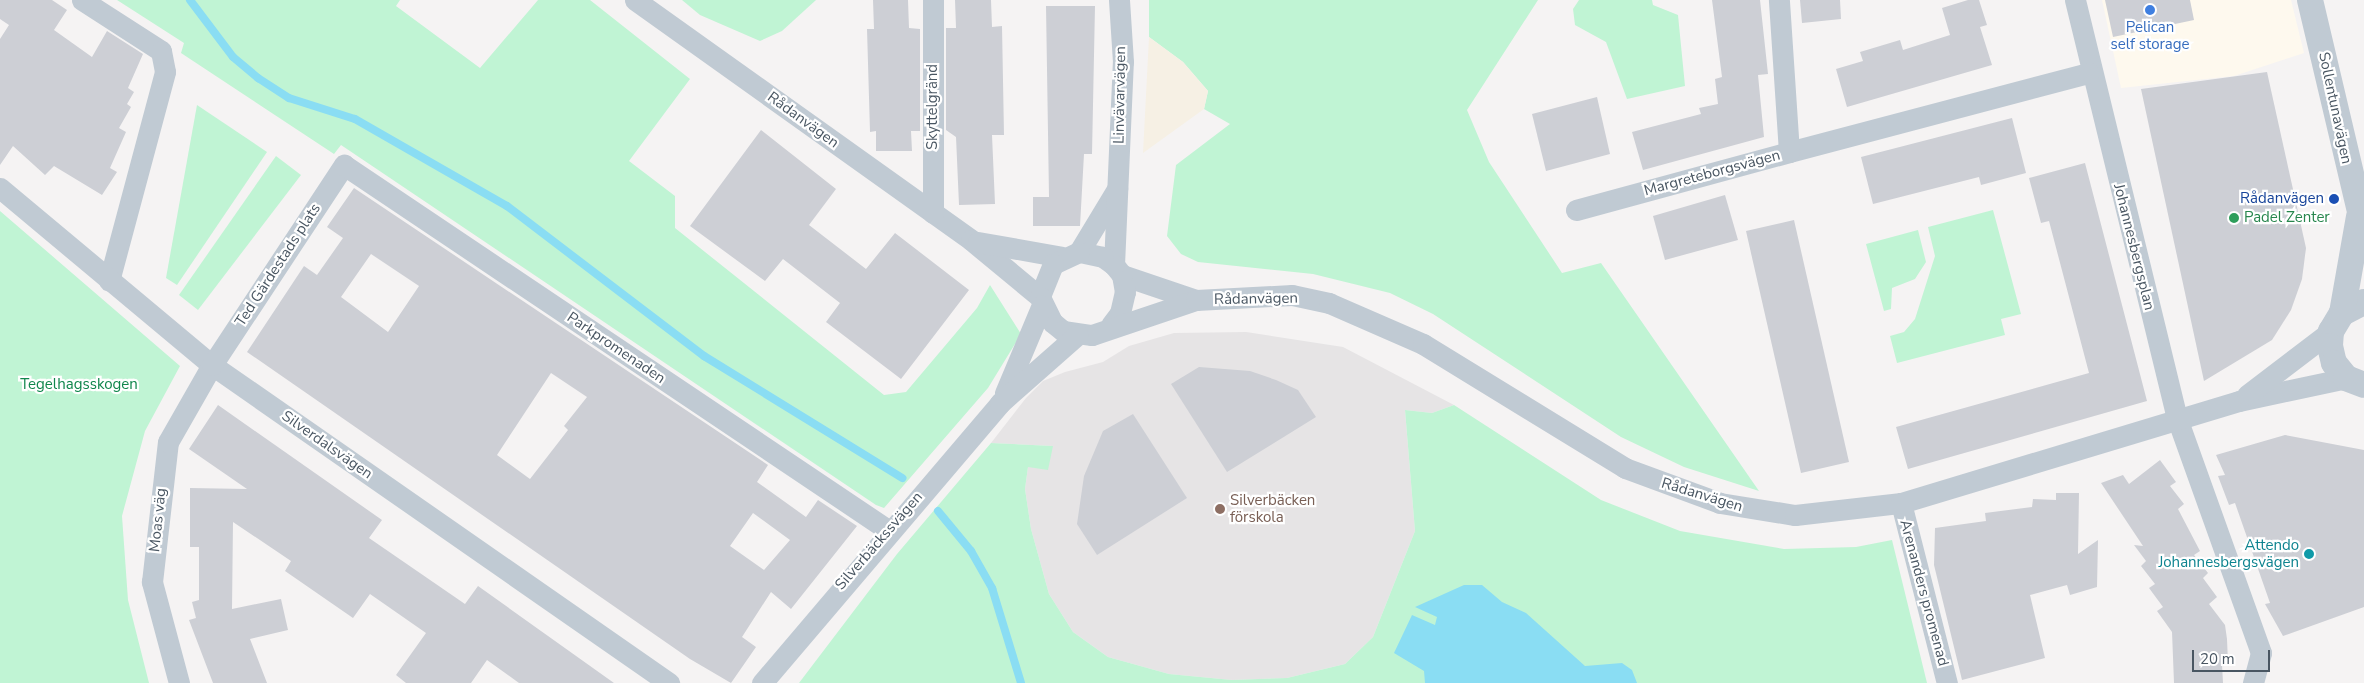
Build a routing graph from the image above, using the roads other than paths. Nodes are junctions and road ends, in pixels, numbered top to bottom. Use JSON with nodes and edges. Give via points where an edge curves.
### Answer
{"nodes":[{"id":1,"x":82,"y":0,"type":"edge"},
{"id":2,"x":635,"y":0,"type":"edge"},
{"id":3,"x":933,"y":0,"type":"edge"},
{"id":4,"x":1119,"y":0,"type":"edge"},
{"id":5,"x":1778,"y":0,"type":"edge"},
{"id":6,"x":2075,"y":0,"type":"edge"},
{"id":7,"x":2310,"y":0,"type":"edge"},
{"id":8,"x":2089,"y":72,"type":"junction"},
{"id":9,"x":1789,"y":152,"type":"junction"},
{"id":10,"x":344,"y":165,"type":"joint"},
{"id":11,"x":0,"y":188,"type":"edge"},
{"id":12,"x":1117,"y":189,"type":"junction"},
{"id":13,"x":1576,"y":210,"type":"dead end"},
{"id":14,"x":934,"y":213,"type":"junction"},
{"id":15,"x":2362,"y":223,"type":"edge"},
{"id":16,"x":971,"y":240,"type":"junction"},
{"id":17,"x":1070,"y":255,"type":"junction"},
{"id":18,"x":1118,"y":270,"type":"junction"},
{"id":19,"x":109,"y":281,"type":"junction"},
{"id":20,"x":1196,"y":300,"type":"junction"},
{"id":21,"x":1041,"y":301,"type":"junction"},
{"id":22,"x":2346,"y":316,"type":"edge"},
{"id":23,"x":1112,"y":325,"type":"junction"},
{"id":24,"x":1077,"y":335,"type":"junction"},
{"id":25,"x":212,"y":365,"type":"junction"},
{"id":26,"x":2357,"y":385,"type":"edge"},
{"id":27,"x":2239,"y":401,"type":"junction"},
{"id":28,"x":1000,"y":403,"type":"junction"},
{"id":29,"x":2178,"y":421,"type":"junction"},
{"id":30,"x":1901,"y":503,"type":"junction"},
{"id":31,"x":888,"y":530,"type":"junction"},
{"id":32,"x":179,"y":683,"type":"edge"},
{"id":33,"x":669,"y":683,"type":"edge"},
{"id":34,"x":762,"y":683,"type":"edge"},
{"id":35,"x":1947,"y":683,"type":"edge"},
{"id":36,"x":2253,"y":683,"type":"edge"}],
"edges":[{"from":1,"to":19,"type":"street","via":[[161,51],[165,72]]},
{"from":2,"to":14,"type":"street","name":"Rådanvägen"},
{"from":3,"to":14,"type":"street","name":"Skyttelgränd"},
{"from":4,"to":12,"type":"street","name":"Linvävarvägen","via":[[1123,62]]},
{"from":5,"to":9,"type":"street","name":"Margreteborgsvägen"},
{"from":6,"to":8,"type":"street","name":"Johannesbergsplan"},
{"from":7,"to":15,"type":"street","name":"Sollentunavägen"},
{"from":8,"to":9,"type":"street"},
{"from":8,"to":29,"type":"street","name":"Johannesbergsplan"},
{"from":9,"to":13,"type":"street","name":"Margreteborgsvägen"},
{"from":10,"to":25,"type":"street","name":"Ted Gärdestads plats"},
{"from":10,"to":31,"type":"street","name":"Parkpromenaden"},
{"from":11,"to":19,"type":"street","name":"Silverdalsvägen"},
{"from":12,"to":17,"type":"street","name":"Linvävarvägen"},
{"from":12,"to":18,"type":"street","name":"Linvävarvägen"},
{"from":14,"to":16,"type":"street","name":"Rådanvägen"},
{"from":15,"to":22,"type":"street","name":"Sollentunavägen"},
{"from":16,"to":17,"type":"street","name":"Rådanvägen"},
{"from":16,"to":21,"type":"street","name":"Rådanvägen"},
{"from":17,"to":18,"type":"street","name":"Rådanvägen","via":[[1103,256]]},
{"from":17,"to":21,"type":"street","via":[[1045,276]]},
{"from":18,"to":20,"type":"street","name":"Rådanvägen"},
{"from":18,"to":23,"type":"street","via":[[1125,292],[1120,313]]},
{"from":19,"to":25,"type":"street","name":"Silverdalsvägen"},
{"from":20,"to":23,"type":"street","name":"Rådanvägen"},
{"from":20,"to":30,"type":"street","name":"Rådanvägen","via":[[1292,295],[1328,303],[1422,344],[1625,468],[1720,503],[1795,516]]},
{"from":21,"to":24,"type":"street","name":"Rådanvägen","via":[[1052,322]]},
{"from":21,"to":28,"type":"street","name":"Silverbäckssvägen"},
{"from":22,"to":26,"type":"street","name":"Sollentunavägen","via":[[2334,363]]},
{"from":22,"to":27,"type":"street","name":"Rådanvägen"},
{"from":23,"to":24,"type":"street","name":"Rådanvägen","via":[[1092,335]]},
{"from":24,"to":28,"type":"street","name":"Silverbäckssvägen"},
{"from":25,"to":32,"type":"street","name":"Moas väg","via":[[168,442],[156,516],[152,582]]},
{"from":25,"to":33,"type":"street","name":"Silverdalsvägen"},
{"from":26,"to":27,"type":"street","name":"Rådanvägen"},
{"from":27,"to":29,"type":"street","name":"Rådanvägen"},
{"from":28,"to":31,"type":"street","name":"Silverbäckssvägen"},
{"from":29,"to":30,"type":"street","name":"Rådanvägen"},
{"from":29,"to":36,"type":"street","name":"Johannesbergsplan","via":[[2261,653]]},
{"from":30,"to":35,"type":"street","name":"Arenanders promenad"},
{"from":31,"to":34,"type":"street","name":"Silverbäckssvägen"}]}
